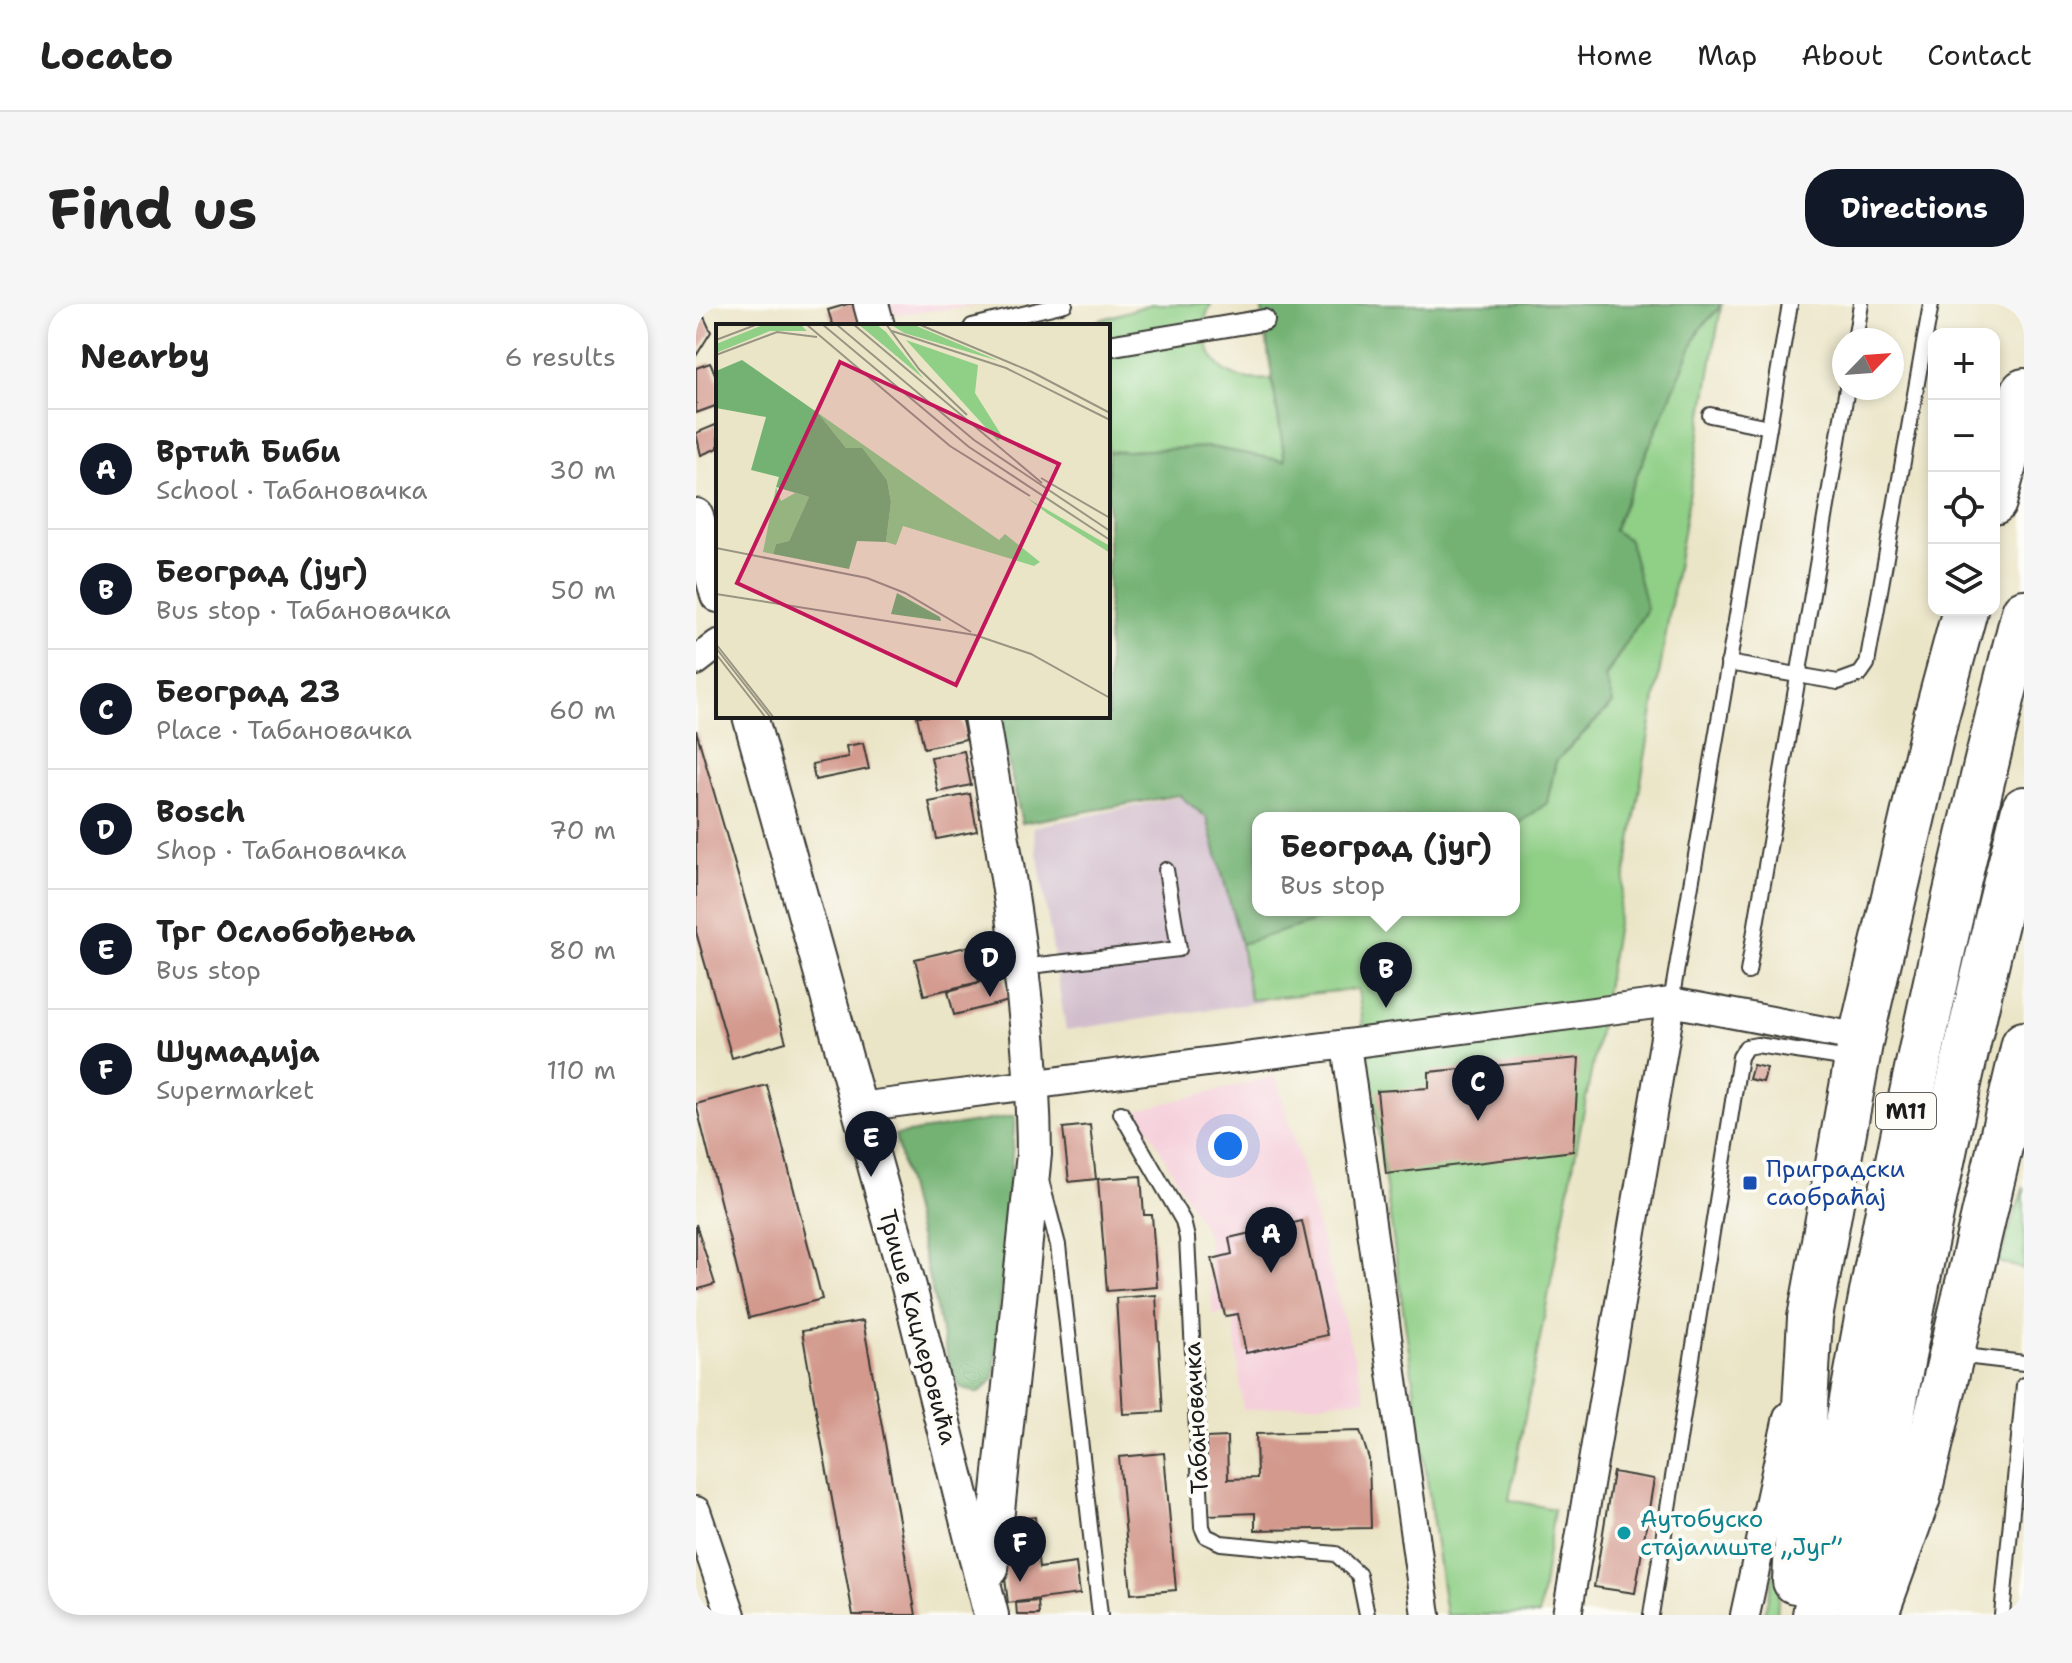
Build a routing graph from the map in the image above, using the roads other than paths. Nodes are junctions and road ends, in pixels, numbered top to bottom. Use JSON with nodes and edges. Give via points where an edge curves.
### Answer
{"nodes":[{"id":1,"x":871,"y":304,"type":"edge"},
{"id":2,"x":1065,"y":304,"type":"edge"},
{"id":3,"x":1790,"y":304,"type":"edge"},
{"id":4,"x":1861,"y":304,"type":"edge"},
{"id":5,"x":1931,"y":304,"type":"edge"},
{"id":6,"x":1264,"y":320,"type":"dead end"},
{"id":7,"x":876,"y":324,"type":"edge"},
{"id":8,"x":980,"y":324,"type":"edge"},
{"id":9,"x":1857,"y":328,"type":"edge"},
{"id":10,"x":1110,"y":346,"type":"edge"},
{"id":11,"x":2024,"y":391,"type":"edge"},
{"id":12,"x":1845,"y":400,"type":"edge"},
{"id":13,"x":1710,"y":415,"type":"dead end"},
{"id":14,"x":1769,"y":427,"type":"junction"},
{"id":15,"x":2000,"y":480,"type":"edge"},
{"id":16,"x":696,"y":516,"type":"edge"},
{"id":17,"x":716,"y":588,"type":"edge"},
{"id":18,"x":2024,"y":612,"type":"edge"},
{"id":19,"x":1963,"y":616,"type":"edge"},
{"id":20,"x":716,"y":646,"type":"edge"},
{"id":21,"x":696,"y":661,"type":"edge"},
{"id":22,"x":1728,"y":663,"type":"junction"},
{"id":23,"x":1798,"y":675,"type":"junction"},
{"id":24,"x":751,"y":718,"type":"edge"},
{"id":25,"x":981,"y":718,"type":"edge"},
{"id":26,"x":2024,"y":809,"type":"edge"},
{"id":27,"x":1166,"y":870,"type":"dead end"},
{"id":28,"x":1021,"y":967,"type":"junction"},
{"id":29,"x":1748,"y":972,"type":"dead end"},
{"id":30,"x":1671,"y":1002,"type":"junction"},
{"id":31,"x":1861,"y":1038,"type":"junction"},
{"id":32,"x":2024,"y":1044,"type":"edge"},
{"id":33,"x":1346,"y":1045,"type":"junction"},
{"id":34,"x":1852,"y":1084,"type":"junction"},
{"id":35,"x":1034,"y":1086,"type":"junction"},
{"id":36,"x":859,"y":1107,"type":"junction"},
{"id":37,"x":1121,"y":1113,"type":"dead end"},
{"id":38,"x":2024,"y":1131,"type":"edge"},
{"id":39,"x":1034,"y":1154,"type":"junction"},
{"id":40,"x":1971,"y":1270,"type":"junction"},
{"id":41,"x":1810,"y":1318,"type":"junction"},
{"id":42,"x":1951,"y":1354,"type":"junction"},
{"id":43,"x":2024,"y":1363,"type":"edge"},
{"id":44,"x":2024,"y":1385,"type":"edge"},
{"id":45,"x":1003,"y":1437,"type":"junction"},
{"id":46,"x":947,"y":1442,"type":"junction"},
{"id":47,"x":1918,"y":1497,"type":"junction"},
{"id":48,"x":696,"y":1511,"type":"edge"},
{"id":49,"x":990,"y":1604,"type":"edge"},
{"id":50,"x":731,"y":1615,"type":"edge"},
{"id":51,"x":1100,"y":1615,"type":"edge"},
{"id":52,"x":1367,"y":1615,"type":"edge"},
{"id":53,"x":1426,"y":1615,"type":"edge"},
{"id":54,"x":1567,"y":1615,"type":"edge"},
{"id":55,"x":1651,"y":1615,"type":"edge"},
{"id":56,"x":1745,"y":1615,"type":"edge"},
{"id":57,"x":1792,"y":1615,"type":"edge"},
{"id":58,"x":1815,"y":1615,"type":"edge"},
{"id":59,"x":1859,"y":1615,"type":"edge"},
{"id":60,"x":1876,"y":1615,"type":"edge"},
{"id":61,"x":1908,"y":1615,"type":"edge"},
{"id":62,"x":2002,"y":1615,"type":"edge"}],
"edges":[{"from":1,"to":7,"type":"street"},
{"from":2,"to":8,"type":"lane"},
{"from":3,"to":14,"type":"lane"},
{"from":4,"to":9,"type":"lane"},
{"from":5,"to":23,"type":"lane","via":[[1867,664],[1849,680],[1838,682]]},
{"from":6,"to":10,"type":"street"},
{"from":11,"to":15,"type":"highway"},
{"from":12,"to":23,"type":"lane"},
{"from":13,"to":14,"type":"lane"},
{"from":14,"to":22,"type":"lane"},
{"from":16,"to":17,"type":"street"},
{"from":18,"to":58,"type":"highway","number":"M11","via":[[1901,1133]]},
{"from":19,"to":31,"type":"highway"},
{"from":20,"to":21,"type":"street"},
{"from":22,"to":23,"type":"lane"},
{"from":22,"to":30,"type":"lane"},
{"from":23,"to":29,"type":"lane"},
{"from":24,"to":36,"type":"street","name":"Трише Кацлеровића"},
{"from":25,"to":28,"type":"street"},
{"from":26,"to":59,"type":"highway","number":"M11","via":[[1946,1142]]},
{"from":27,"to":28,"type":"lane","via":[[1179,949]]},
{"from":28,"to":35,"type":"street"},
{"from":30,"to":31,"type":"street"},
{"from":30,"to":33,"type":"street"},
{"from":30,"to":54,"type":"street"},
{"from":31,"to":34,"type":"highway"},
{"from":32,"to":40,"type":"highway"},
{"from":33,"to":35,"type":"street"},
{"from":33,"to":53,"type":"street"},
{"from":34,"to":41,"type":"highway"},
{"from":34,"to":55,"type":"lane","via":[[1846,1066],[1836,1057],[1757,1045],[1746,1047],[1740,1057]]},
{"from":35,"to":36,"type":"street"},
{"from":35,"to":39,"type":"street"},
{"from":36,"to":46,"type":"street","name":"Трише Кацлеровића"},
{"from":37,"to":52,"type":"lane","name":"Табановачка","via":[[1183,1221],[1187,1238],[1206,1536],[1221,1543],[1336,1554],[1359,1575]]},
{"from":38,"to":40,"type":"highway"},
{"from":39,"to":45,"type":"street"},
{"from":39,"to":51,"type":"lane","via":[[1058,1245]]},
{"from":40,"to":42,"type":"highway"},
{"from":41,"to":56,"type":"street"},
{"from":41,"to":57,"type":"highway"},
{"from":42,"to":43,"type":"lane"},
{"from":42,"to":47,"type":"highway"},
{"from":44,"to":62,"type":"lane"},
{"from":45,"to":46,"type":"street","via":[[973,1454]]},
{"from":45,"to":49,"type":"street"},
{"from":46,"to":49,"type":"street","name":"Трише Кацлеровића"},
{"from":47,"to":60,"type":"highway"},
{"from":47,"to":61,"type":"highway"},
{"from":48,"to":50,"type":"street"}]}
